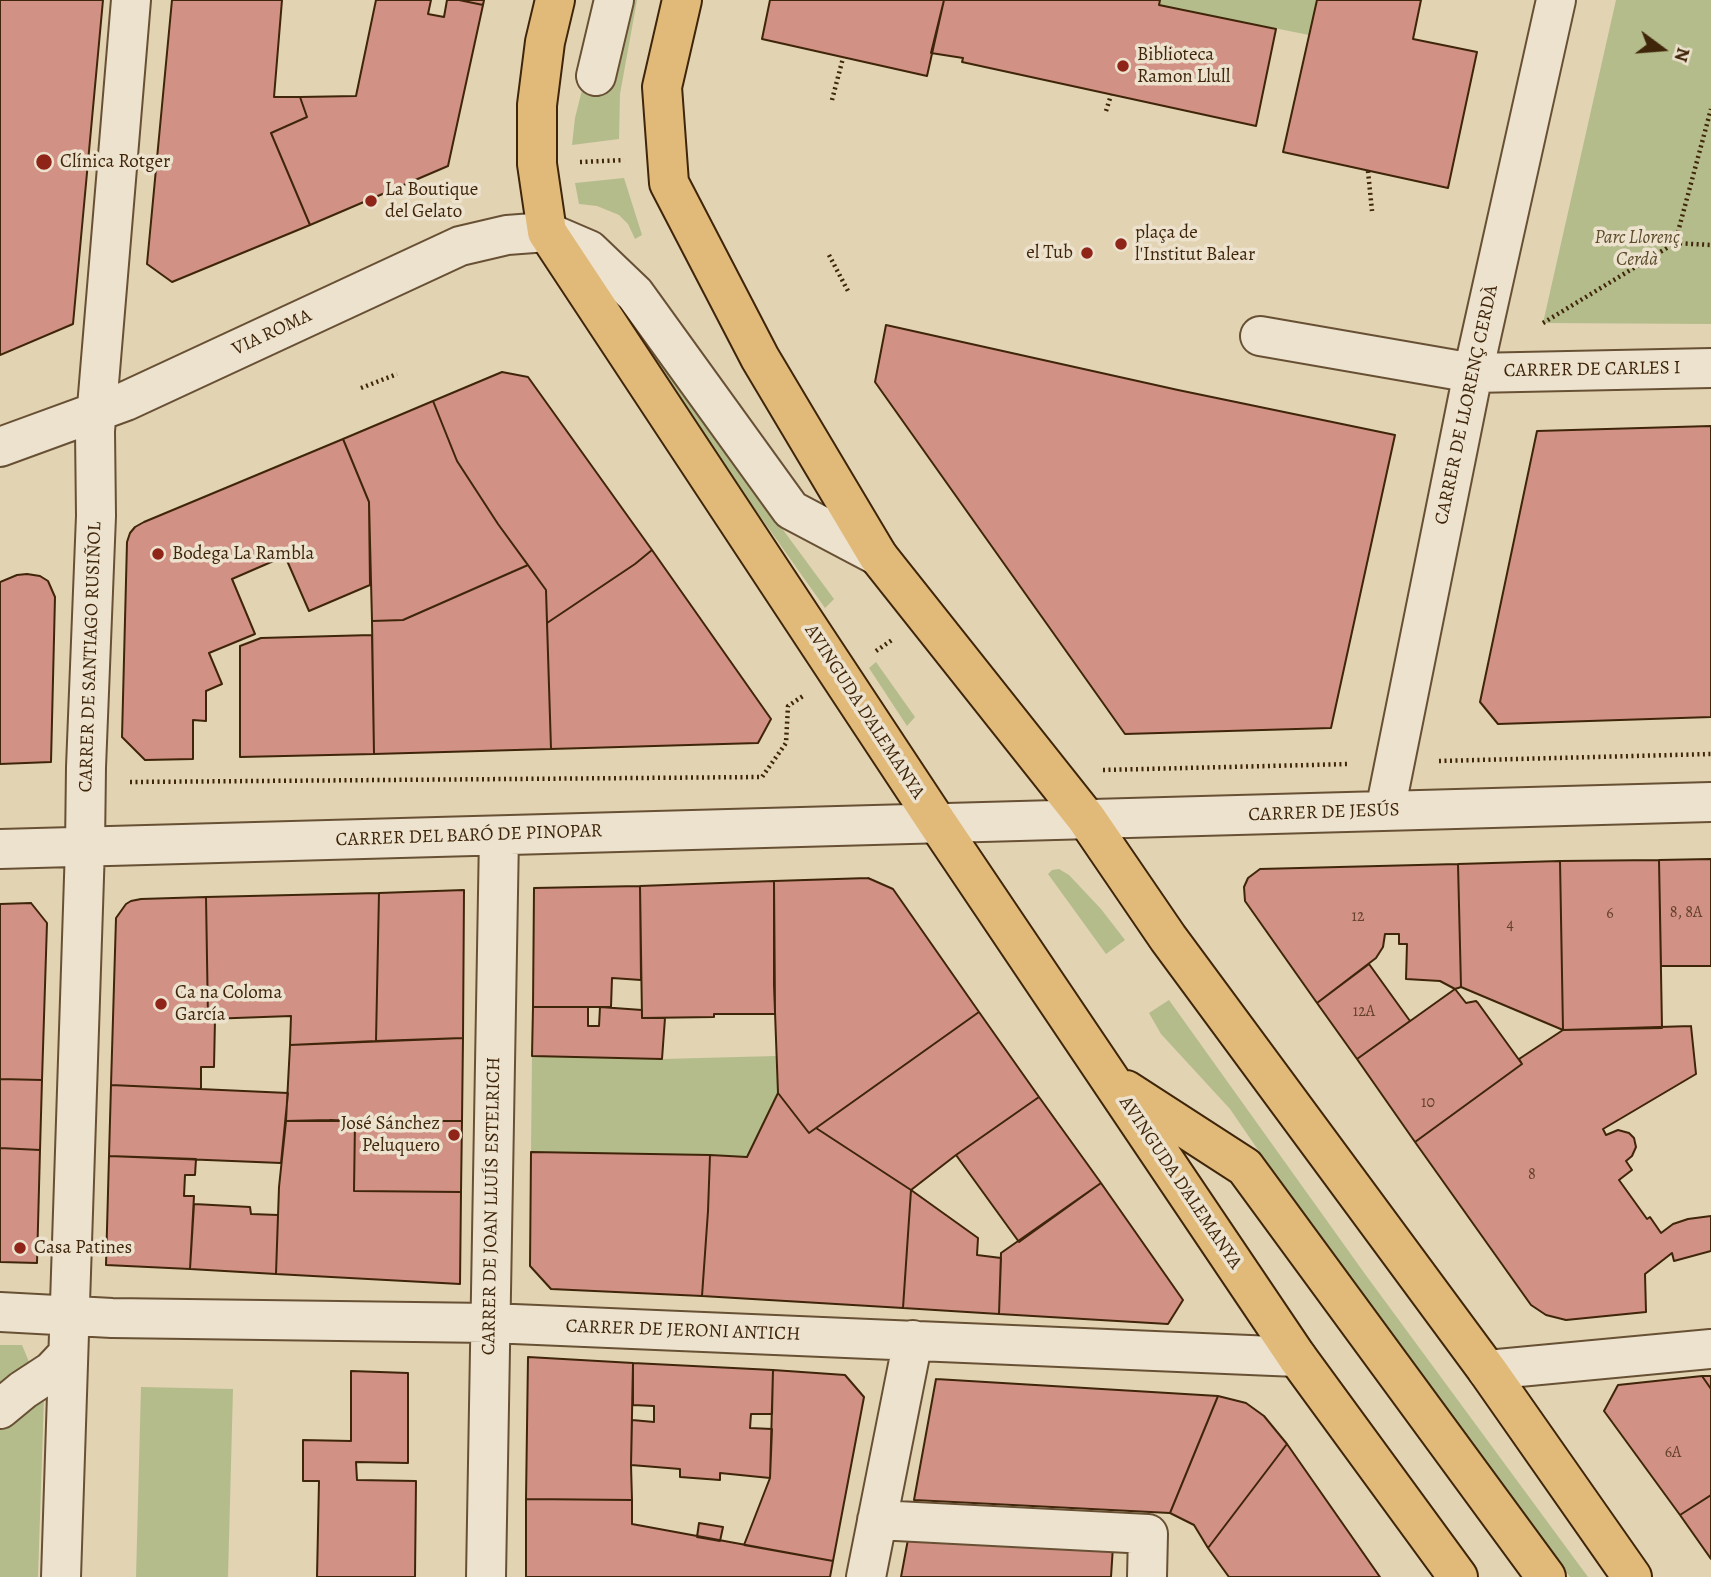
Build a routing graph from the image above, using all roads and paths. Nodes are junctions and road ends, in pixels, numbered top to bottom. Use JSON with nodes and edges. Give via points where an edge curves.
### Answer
{"nodes":[{"id":1,"x":131,"y":0,"type":"edge"},
{"id":2,"x":555,"y":0,"type":"edge"},
{"id":3,"x":614,"y":0,"type":"edge"},
{"id":4,"x":682,"y":0,"type":"edge"},
{"id":5,"x":1556,"y":0,"type":"edge"},
{"id":6,"x":843,"y":58,"type":"dead end"},
{"id":7,"x":596,"y":76,"type":"dead end"},
{"id":8,"x":1111,"y":95,"type":"dead end"},
{"id":9,"x":832,"y":100,"type":"dead end"},
{"id":10,"x":1711,"y":109,"type":"edge"},
{"id":11,"x":1106,"y":111,"type":"dead end"},
{"id":12,"x":667,"y":157,"type":"junction"},
{"id":13,"x":537,"y":164,"type":"junction"},
{"id":14,"x":1368,"y":171,"type":"dead end"},
{"id":15,"x":1372,"y":211,"type":"dead end"},
{"id":16,"x":547,"y":232,"type":"junction"},
{"id":17,"x":1675,"y":243,"type":"junction"},
{"id":18,"x":1711,"y":245,"type":"edge"},
{"id":19,"x":829,"y":255,"type":"dead end"},
{"id":20,"x":848,"y":291,"type":"dead end"},
{"id":21,"x":1544,"y":323,"type":"dead end"},
{"id":22,"x":1260,"y":336,"type":"dead end"},
{"id":23,"x":1711,"y":368,"type":"edge"},
{"id":24,"x":397,"y":373,"type":"dead end"},
{"id":25,"x":1473,"y":373,"type":"junction"},
{"id":26,"x":361,"y":388,"type":"dead end"},
{"id":27,"x":96,"y":413,"type":"junction"},
{"id":28,"x":0,"y":447,"type":"edge"},
{"id":29,"x":878,"y":556,"type":"junction"},
{"id":30,"x":927,"y":618,"type":"junction"},
{"id":31,"x":840,"y":674,"type":"junction"},
{"id":32,"x":1711,"y":754,"type":"edge"},
{"id":33,"x":1395,"y":763,"type":"junction"},
{"id":34,"x":1097,"y":770,"type":"dead end"},
{"id":35,"x":121,"y":782,"type":"dead end"},
{"id":36,"x":1711,"y":802,"type":"edge"},
{"id":37,"x":1385,"y":811,"type":"junction"},
{"id":38,"x":1086,"y":818,"type":"junction"},
{"id":39,"x":938,"y":824,"type":"junction"},
{"id":40,"x":499,"y":836,"type":"junction"},
{"id":41,"x":85,"y":847,"type":"junction"},
{"id":42,"x":0,"y":849,"type":"edge"},
{"id":43,"x":1112,"y":1082,"type":"junction"},
{"id":44,"x":0,"y":1312,"type":"edge"},
{"id":45,"x":69,"y":1315,"type":"junction"},
{"id":46,"x":490,"y":1323,"type":"junction"},
{"id":47,"x":913,"y":1340,"type":"junction"},
{"id":48,"x":1711,"y":1349,"type":"edge"},
{"id":49,"x":68,"y":1354,"type":"junction"},
{"id":50,"x":1297,"y":1357,"type":"junction"},
{"id":51,"x":1487,"y":1370,"type":"junction"},
{"id":52,"x":0,"y":1409,"type":"edge"},
{"id":53,"x":877,"y":1520,"type":"junction"},
{"id":54,"x":61,"y":1577,"type":"edge"},
{"id":55,"x":486,"y":1577,"type":"edge"},
{"id":56,"x":866,"y":1577,"type":"edge"},
{"id":57,"x":1147,"y":1577,"type":"edge"},
{"id":58,"x":1458,"y":1577,"type":"edge"},
{"id":59,"x":1545,"y":1577,"type":"edge"},
{"id":60,"x":1632,"y":1577,"type":"edge"}],
"edges":[{"from":1,"to":27,"type":"street","name":"CARRER DE SANTIAGO RUSIÑOL"},
{"from":2,"to":13,"type":"main road","via":[[537,105]]},
{"from":3,"to":7,"type":"street"},
{"from":4,"to":12,"type":"main road","via":[[662,87]]},
{"from":5,"to":25,"type":"street","name":"CARRER DE LLORENÇ CERDÀ"},
{"from":6,"to":9,"type":"path"},
{"from":8,"to":11,"type":"path"},
{"from":10,"to":17,"type":"path"},
{"from":12,"to":13,"type":"path"},
{"from":12,"to":29,"type":"main road","via":[[669,183],[760,358]]},
{"from":13,"to":16,"type":"main road"},
{"from":14,"to":15,"type":"path"},
{"from":16,"to":27,"type":"street","name":"VIA ROMA","via":[[460,246]]},
{"from":16,"to":29,"type":"street","via":[[589,250],[635,294],[791,510]]},
{"from":16,"to":31,"type":"main road","name":"AVINGUDA D'ALEMANYA"},
{"from":17,"to":18,"type":"path"},
{"from":17,"to":21,"type":"path"},
{"from":19,"to":20,"type":"path"},
{"from":22,"to":25,"type":"street","name":"CARRER DE CARLES I"},
{"from":23,"to":25,"type":"street","name":"CARRER DE CARLES I"},
{"from":24,"to":26,"type":"path"},
{"from":25,"to":33,"type":"street","name":"CARRER DE LLORENÇ CERDÀ"},
{"from":27,"to":28,"type":"street","name":"VIA ROMA"},
{"from":27,"to":41,"type":"street","name":"CARRER DE SANTIAGO RUSIÑOL"},
{"from":29,"to":30,"type":"main road"},
{"from":30,"to":31,"type":"path"},
{"from":30,"to":38,"type":"main road"},
{"from":31,"to":35,"type":"path","via":[[788,706],[786,743],[762,777]]},
{"from":31,"to":39,"type":"main road","name":"AVINGUDA D'ALEMANYA"},
{"from":32,"to":33,"type":"path"},
{"from":33,"to":34,"type":"path"},
{"from":33,"to":37,"type":"street","name":"CARRER DE LLORENÇ CERDÀ"},
{"from":36,"to":37,"type":"street","name":"CARRER DE JESÚS"},
{"from":37,"to":38,"type":"street","name":"CARRER DE JESÚS"},
{"from":38,"to":39,"type":"street","name":"CARRER DE JESÚS"},
{"from":38,"to":51,"type":"main road","via":[[1168,937]]},
{"from":39,"to":40,"type":"street","name":"CARRER DEL BARÓ DE PINOPAR"},
{"from":39,"to":43,"type":"main road","name":"AVINGUDA D'ALEMANYA"},
{"from":40,"to":41,"type":"street","name":"CARRER DEL BARÓ DE PINOPAR"},
{"from":40,"to":46,"type":"street","name":"CARRER DE JOAN LLUÍS ESTELRICH"},
{"from":41,"to":42,"type":"street","name":"CARRER DEL BARÓ DE PINOPAR"},
{"from":41,"to":45,"type":"street","name":"CARRER DE SANTIAGO RUSIÑOL"},
{"from":43,"to":50,"type":"main road","name":"AVINGUDA D'ALEMANYA"},
{"from":43,"to":59,"type":"main road","via":[[1245,1167]]},
{"from":44,"to":45,"type":"street","name":"CARRER DE JERONI ANTICH"},
{"from":45,"to":46,"type":"street","name":"CARRER DE JERONI ANTICH"},
{"from":45,"to":49,"type":"street","name":"CARRER DE SANTIAGO RUSIÑOL"},
{"from":46,"to":47,"type":"street","name":"CARRER DE JERONI ANTICH"},
{"from":46,"to":55,"type":"street","name":"CARRER DE JOAN LLUÍS ESTELRICH"},
{"from":47,"to":50,"type":"street","name":"CARRER DE JERONI ANTICH"},
{"from":47,"to":53,"type":"street"},
{"from":48,"to":51,"type":"street"},
{"from":49,"to":52,"type":"street"},
{"from":49,"to":54,"type":"street","name":"CARRER DE SANTIAGO RUSIÑOL"},
{"from":50,"to":58,"type":"main road","name":"AVINGUDA D'ALEMANYA"},
{"from":51,"to":60,"type":"main road"},
{"from":53,"to":56,"type":"street"},
{"from":53,"to":57,"type":"street","via":[[1148,1534]]}]}
